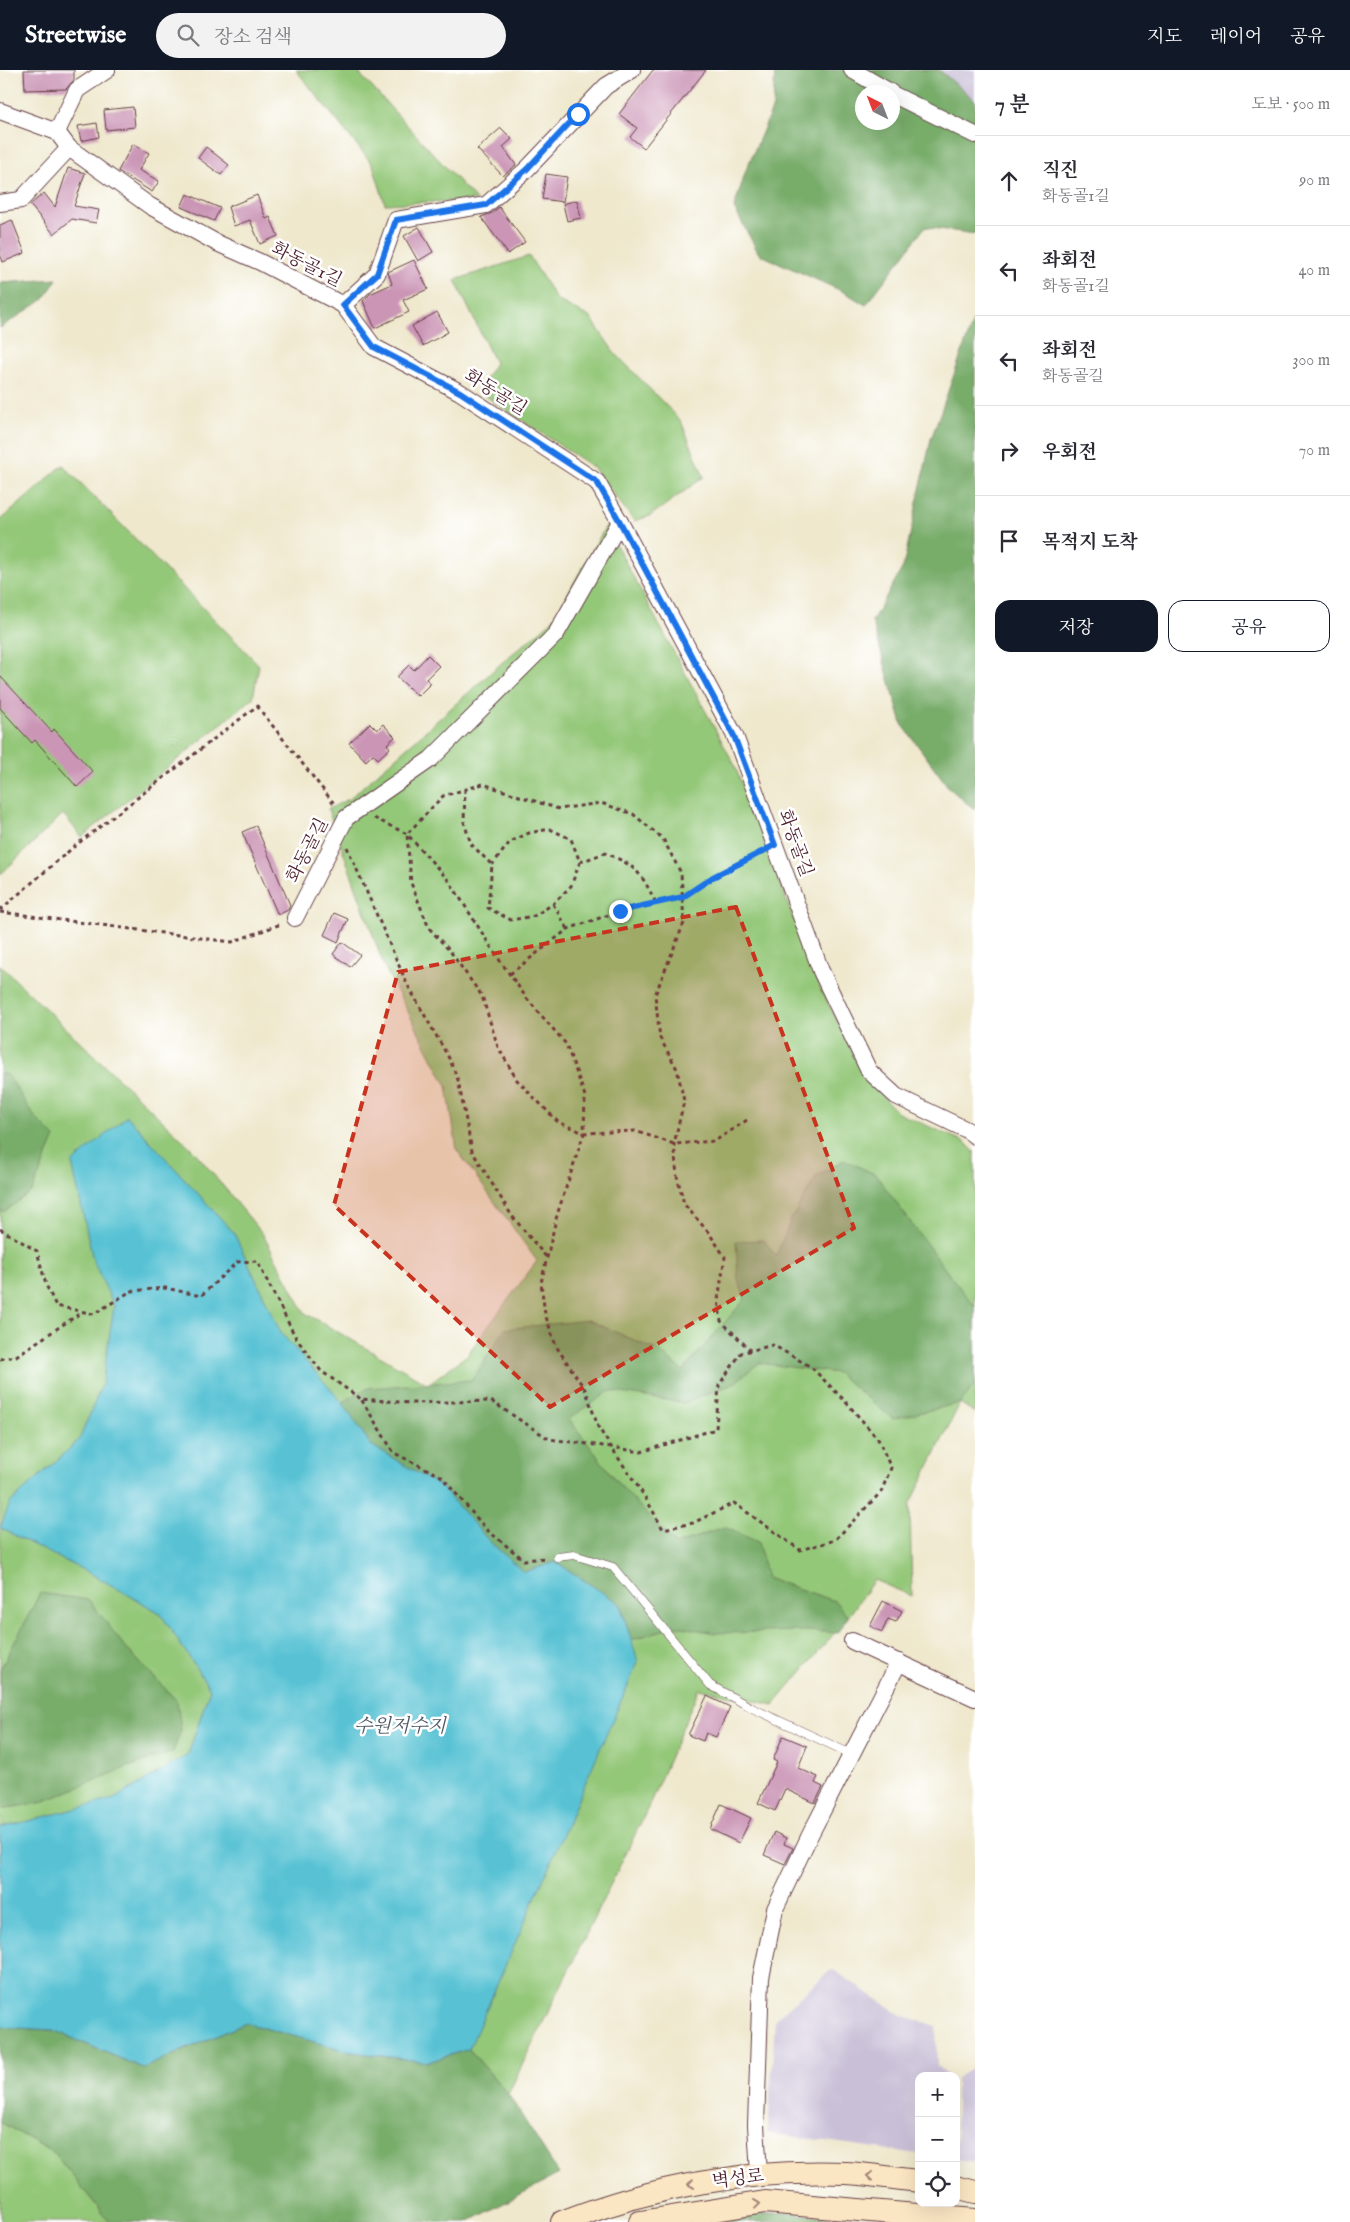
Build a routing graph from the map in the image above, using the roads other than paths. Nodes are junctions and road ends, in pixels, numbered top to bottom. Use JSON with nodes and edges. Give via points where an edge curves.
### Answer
{"nodes":[{"id":1,"x":107,"y":70,"type":"edge"},
{"id":2,"x":632,"y":70,"type":"edge"},
{"id":3,"x":852,"y":70,"type":"edge"},
{"id":4,"x":877,"y":85,"type":"edge"},
{"id":5,"x":900,"y":98,"type":"edge"},
{"id":6,"x":0,"y":111,"type":"edge"},
{"id":7,"x":57,"y":132,"type":"junction"},
{"id":8,"x":975,"y":135,"type":"edge"},
{"id":9,"x":69,"y":148,"type":"junction"},
{"id":10,"x":0,"y":203,"type":"edge"},
{"id":11,"x":343,"y":305,"type":"junction"},
{"id":12,"x":620,"y":522,"type":"junction"},
{"id":13,"x":295,"y":918,"type":"road end"},
{"id":14,"x":975,"y":1136,"type":"edge"},
{"id":15,"x":557,"y":1557,"type":"road end"},
{"id":16,"x":852,"y":1641,"type":"dead end"},
{"id":17,"x":899,"y":1662,"type":"junction"},
{"id":18,"x":975,"y":1698,"type":"edge"},
{"id":19,"x":850,"y":1754,"type":"junction"},
{"id":20,"x":758,"y":2174,"type":"junction"},
{"id":21,"x":915,"y":2181,"type":"edge"},
{"id":22,"x":960,"y":2188,"type":"edge"},
{"id":23,"x":975,"y":2192,"type":"edge"},
{"id":24,"x":975,"y":2220,"type":"edge"},
{"id":25,"x":562,"y":2222,"type":"edge"},
{"id":26,"x":640,"y":2222,"type":"edge"}],
"edges":[{"from":1,"to":7,"type":"street","via":[[77,90]]},
{"from":2,"to":11,"type":"street","name":"화동골1길","via":[[606,86],[527,169],[486,205],[396,220],[377,274]]},
{"from":3,"to":4,"type":"street"},
{"from":5,"to":8,"type":"street"},
{"from":6,"to":7,"type":"street"},
{"from":7,"to":9,"type":"street","name":"화동골1길"},
{"from":9,"to":10,"type":"street","via":[[21,200]]},
{"from":9,"to":11,"type":"street","name":"화동골1길","via":[[150,206]]},
{"from":11,"to":12,"type":"street","name":"화동골길","via":[[374,347],[460,392],[597,482]]},
{"from":12,"to":13,"type":"street","name":"화동골길","via":[[556,634],[431,759],[348,820]]},
{"from":12,"to":14,"type":"street","name":"화동골길","via":[[734,736],[821,971],[869,1071],[896,1096]]},
{"from":15,"to":19,"type":"lane","via":[[574,1555],[614,1568],[710,1685]]},
{"from":16,"to":17,"type":"street"},
{"from":17,"to":18,"type":"street"},
{"from":17,"to":19,"type":"street"},
{"from":19,"to":20,"type":"street","via":[[775,1909],[761,1978],[756,2125]]},
{"from":21,"to":20,"type":"main road","name":"벽성로","one_way":true,"via":[[847,2173]]},
{"from":20,"to":25,"type":"main road","name":"벽성로","one_way":true,"via":[[669,2187]]},
{"from":22,"to":23,"type":"main road"},
{"from":26,"to":24,"type":"main road","name":"벽성로","one_way":true,"via":[[764,2202]]}]}
